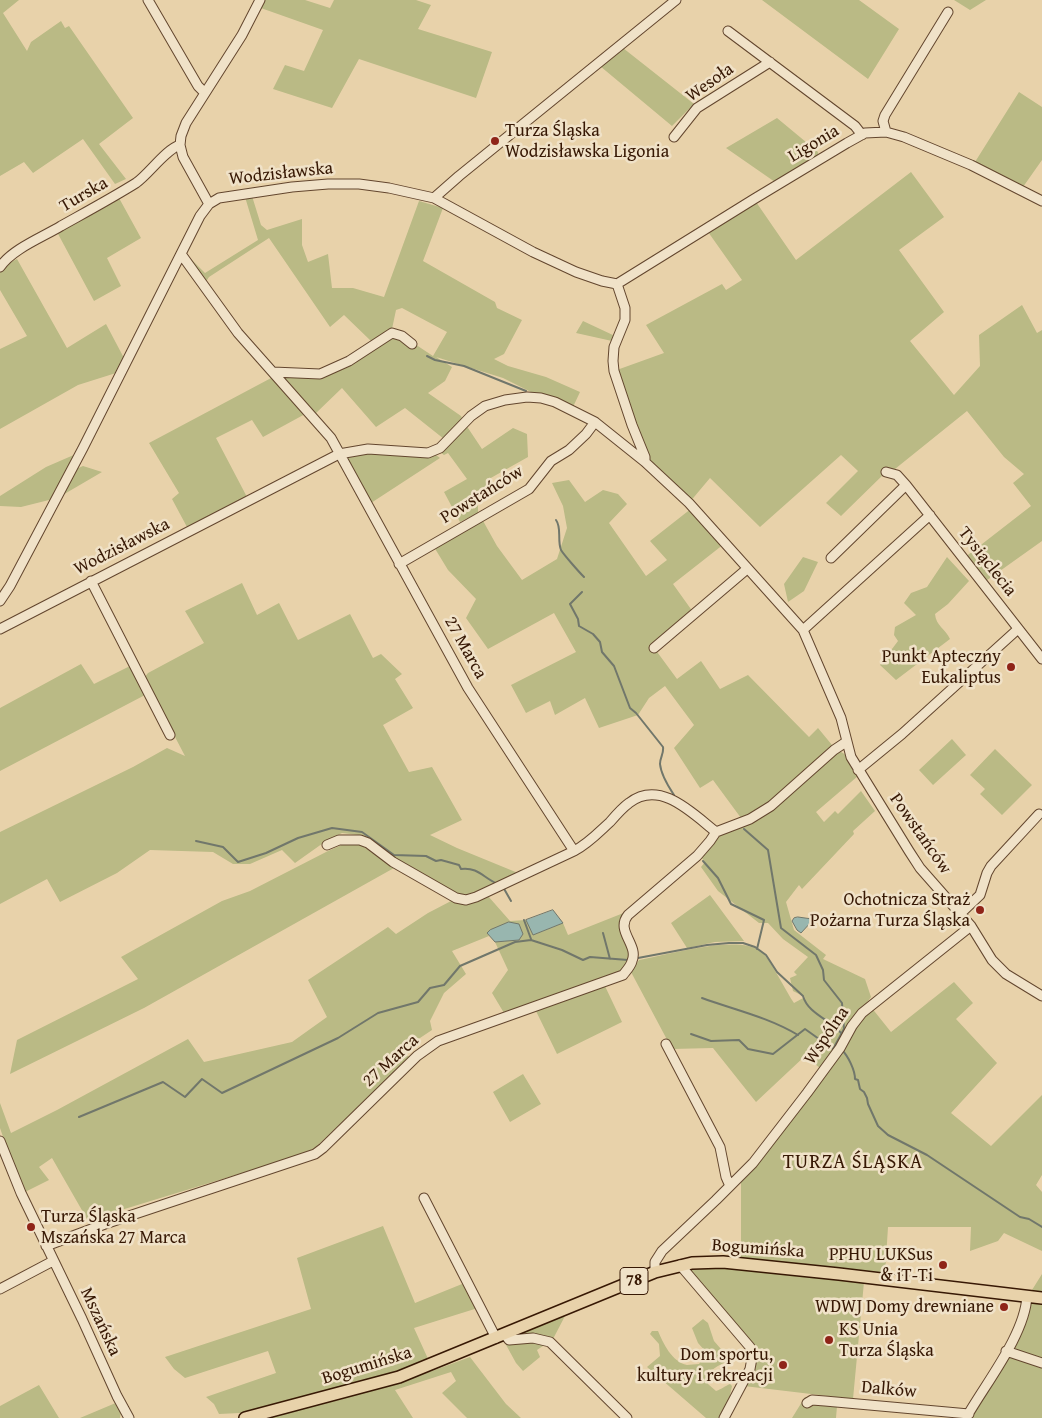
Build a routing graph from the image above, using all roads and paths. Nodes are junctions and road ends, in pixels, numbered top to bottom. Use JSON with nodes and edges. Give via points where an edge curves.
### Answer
{"nodes":[{"id":1,"x":148,"y":0,"type":"edge"},
{"id":2,"x":260,"y":0,"type":"edge"},
{"id":3,"x":676,"y":0,"type":"edge"},
{"id":4,"x":948,"y":12,"type":"dead end"},
{"id":5,"x":728,"y":31,"type":"dead end"},
{"id":6,"x":770,"y":62,"type":"junction"},
{"id":7,"x":205,"y":92,"type":"junction"},
{"id":8,"x":886,"y":132,"type":"junction"},
{"id":9,"x":862,"y":135,"type":"junction"},
{"id":10,"x":674,"y":137,"type":"dead end"},
{"id":11,"x":180,"y":145,"type":"junction"},
{"id":12,"x":434,"y":198,"type":"junction"},
{"id":13,"x":1042,"y":201,"type":"edge"},
{"id":14,"x":209,"y":204,"type":"junction"},
{"id":15,"x":181,"y":254,"type":"junction"},
{"id":16,"x":0,"y":267,"type":"edge"},
{"id":17,"x":617,"y":284,"type":"junction"},
{"id":18,"x":412,"y":344,"type":"dead end"},
{"id":19,"x":273,"y":372,"type":"junction"},
{"id":20,"x":595,"y":422,"type":"junction"},
{"id":21,"x":339,"y":454,"type":"junction"},
{"id":22,"x":645,"y":462,"type":"junction"},
{"id":23,"x":886,"y":472,"type":"dead end"},
{"id":24,"x":906,"y":485,"type":"junction"},
{"id":25,"x":930,"y":515,"type":"junction"},
{"id":26,"x":831,"y":558,"type":"dead end"},
{"id":27,"x":399,"y":564,"type":"junction"},
{"id":28,"x":747,"y":569,"type":"junction"},
{"id":29,"x":91,"y":581,"type":"junction"},
{"id":30,"x":0,"y":601,"type":"edge"},
{"id":31,"x":0,"y":629,"type":"edge"},
{"id":32,"x":1018,"y":629,"type":"junction"},
{"id":33,"x":803,"y":630,"type":"junction"},
{"id":34,"x":654,"y":648,"type":"dead end"},
{"id":35,"x":1042,"y":659,"type":"edge"},
{"id":36,"x":170,"y":735,"type":"dead end"},
{"id":37,"x":846,"y":742,"type":"junction"},
{"id":38,"x":858,"y":770,"type":"junction"},
{"id":39,"x":1039,"y":814,"type":"dead end"},
{"id":40,"x":716,"y":832,"type":"junction"},
{"id":41,"x":327,"y":845,"type":"dead end"},
{"id":42,"x":574,"y":851,"type":"junction"},
{"id":43,"x":960,"y":914,"type":"junction"},
{"id":44,"x":971,"y":926,"type":"junction"},
{"id":45,"x":1042,"y":996,"type":"edge"},
{"id":46,"x":666,"y":1044,"type":"dead end"},
{"id":47,"x":0,"y":1141,"type":"edge"},
{"id":48,"x":730,"y":1186,"type":"junction"},
{"id":49,"x":424,"y":1198,"type":"dead end"},
{"id":50,"x":46,"y":1246,"type":"junction"},
{"id":51,"x":53,"y":1261,"type":"junction"},
{"id":52,"x":680,"y":1265,"type":"junction"},
{"id":53,"x":655,"y":1272,"type":"junction"},
{"id":54,"x":0,"y":1289,"type":"edge"},
{"id":55,"x":1027,"y":1296,"type":"junction"},
{"id":56,"x":1042,"y":1298,"type":"edge"},
{"id":57,"x":501,"y":1336,"type":"junction"},
{"id":58,"x":1006,"y":1351,"type":"junction"},
{"id":59,"x":1042,"y":1363,"type":"edge"},
{"id":60,"x":117,"y":1396,"type":"junction"},
{"id":61,"x":807,"y":1403,"type":"dead end"},
{"id":62,"x":968,"y":1416,"type":"edge"},
{"id":63,"x":122,"y":1418,"type":"edge"},
{"id":64,"x":129,"y":1418,"type":"edge"},
{"id":65,"x":245,"y":1418,"type":"edge"},
{"id":66,"x":627,"y":1418,"type":"edge"},
{"id":67,"x":724,"y":1418,"type":"edge"}],
"edges":[{"from":1,"to":7,"type":"street","via":[[198,86]]},
{"from":2,"to":7,"type":"street","via":[[242,35]]},
{"from":3,"to":12,"type":"street"},
{"from":4,"to":8,"type":"street","via":[[885,115]]},
{"from":5,"to":6,"type":"street","name":"Wesoła"},
{"from":6,"to":9,"type":"street","name":"Wesoła","via":[[855,126]]},
{"from":6,"to":10,"type":"street","name":"Wesoła","via":[[697,108]]},
{"from":7,"to":11,"type":"street","via":[[184,127]]},
{"from":8,"to":9,"type":"street","name":"Ligonia"},
{"from":8,"to":13,"type":"street","name":"Ligonia","via":[[971,165]]},
{"from":9,"to":17,"type":"street","name":"Ligonia"},
{"from":11,"to":14,"type":"street","via":[[183,157]]},
{"from":11,"to":16,"type":"street","name":"Turska","via":[[172,148],[136,183],[28,245]]},
{"from":12,"to":14,"type":"street","name":"Wodzisławska","via":[[359,184],[328,184],[224,196]]},
{"from":12,"to":17,"type":"street","via":[[533,252],[576,272]]},
{"from":14,"to":15,"type":"street","name":"Wodzisławska"},
{"from":15,"to":19,"type":"street","via":[[238,333]]},
{"from":15,"to":30,"type":"street","name":"Wodzisławska","via":[[83,448]]},
{"from":17,"to":22,"type":"street","via":[[625,308],[625,320],[612,361],[632,425],[646,457]]},
{"from":18,"to":19,"type":"street","via":[[392,333],[348,361],[320,374]]},
{"from":19,"to":21,"type":"street","via":[[331,438]]},
{"from":20,"to":21,"type":"street","name":"Powstańców","via":[[555,402],[527,397],[485,406],[440,448],[428,453],[368,449]]},
{"from":20,"to":22,"type":"street","name":"Powstańców"},
{"from":20,"to":27,"type":"street","name":"Powstańców","via":[[574,445],[551,461],[529,489]]},
{"from":21,"to":27,"type":"street","name":"27 Marca"},
{"from":21,"to":29,"type":"street","name":"Wodzisławska"},
{"from":22,"to":28,"type":"street","name":"Powstańców","via":[[689,502]]},
{"from":23,"to":24,"type":"street","name":"Tysiąclecia","via":[[898,475]]},
{"from":24,"to":25,"type":"street","name":"Tysiąclecia"},
{"from":24,"to":26,"type":"street"},
{"from":25,"to":32,"type":"street","name":"Tysiąclecia"},
{"from":25,"to":33,"type":"street"},
{"from":27,"to":42,"type":"street","name":"27 Marca","via":[[468,688]]},
{"from":28,"to":33,"type":"street","name":"Powstańców"},
{"from":28,"to":34,"type":"street"},
{"from":29,"to":31,"type":"street","name":"Wodzisławska"},
{"from":29,"to":36,"type":"street"},
{"from":32,"to":35,"type":"street","name":"Tysiąclecia"},
{"from":32,"to":38,"type":"street"},
{"from":33,"to":37,"type":"street","name":"Powstańców","via":[[841,718]]},
{"from":37,"to":38,"type":"street","name":"Powstańców"},
{"from":37,"to":40,"type":"street","via":[[771,806],[750,819]]},
{"from":38,"to":43,"type":"street","name":"Powstańców","via":[[920,868]]},
{"from":39,"to":43,"type":"street","via":[[991,866],[980,895]]},
{"from":40,"to":42,"type":"street","via":[[674,800],[646,794],[629,803],[594,838]]},
{"from":40,"to":50,"type":"street","name":"27 Marca","via":[[697,856],[624,920],[633,957],[623,975],[438,1041],[417,1056],[315,1154]]},
{"from":41,"to":42,"type":"street","via":[[344,839],[368,843],[393,862],[456,898],[466,900]]},
{"from":43,"to":44,"type":"street","name":"Powstańców"},
{"from":44,"to":45,"type":"street","name":"Powstańców","via":[[999,968]]},
{"from":44,"to":48,"type":"street","name":"Wspólna","via":[[862,1013],[807,1093],[753,1163]]},
{"from":46,"to":48,"type":"street","via":[[720,1147]]},
{"from":47,"to":50,"type":"street","name":"Mszańska"},
{"from":48,"to":53,"type":"street","name":"Wspólna","via":[[662,1251],[655,1262]]},
{"from":49,"to":57,"type":"street"},
{"from":50,"to":51,"type":"street","name":"Mszańska"},
{"from":51,"to":54,"type":"street"},
{"from":51,"to":60,"type":"street","name":"Mszańska"},
{"from":52,"to":53,"type":"main road","name":"Bogumińska","number":"78"},
{"from":52,"to":55,"type":"main road","name":"Bogumińska","number":"78","via":[[723,1262]]},
{"from":52,"to":67,"type":"street","via":[[750,1347],[750,1369]]},
{"from":53,"to":57,"type":"main road","name":"Bogumińska","number":"78"},
{"from":55,"to":56,"type":"main road","name":"Bogumińska","number":"78"},
{"from":55,"to":58,"type":"street","name":"Dalków","via":[[1024,1313]]},
{"from":57,"to":65,"type":"main road","name":"Bogumińska","number":"78","via":[[390,1380]]},
{"from":57,"to":66,"type":"street","via":[[509,1340],[534,1338],[550,1342]]},
{"from":58,"to":59,"type":"street"},
{"from":58,"to":62,"type":"street","name":"Dalków"},
{"from":60,"to":63,"type":"street","name":"Mszańska"},
{"from":60,"to":64,"type":"street","name":"Mszańska"},
{"from":61,"to":62,"type":"street","name":"Dalków","via":[[825,1401]]}]}
